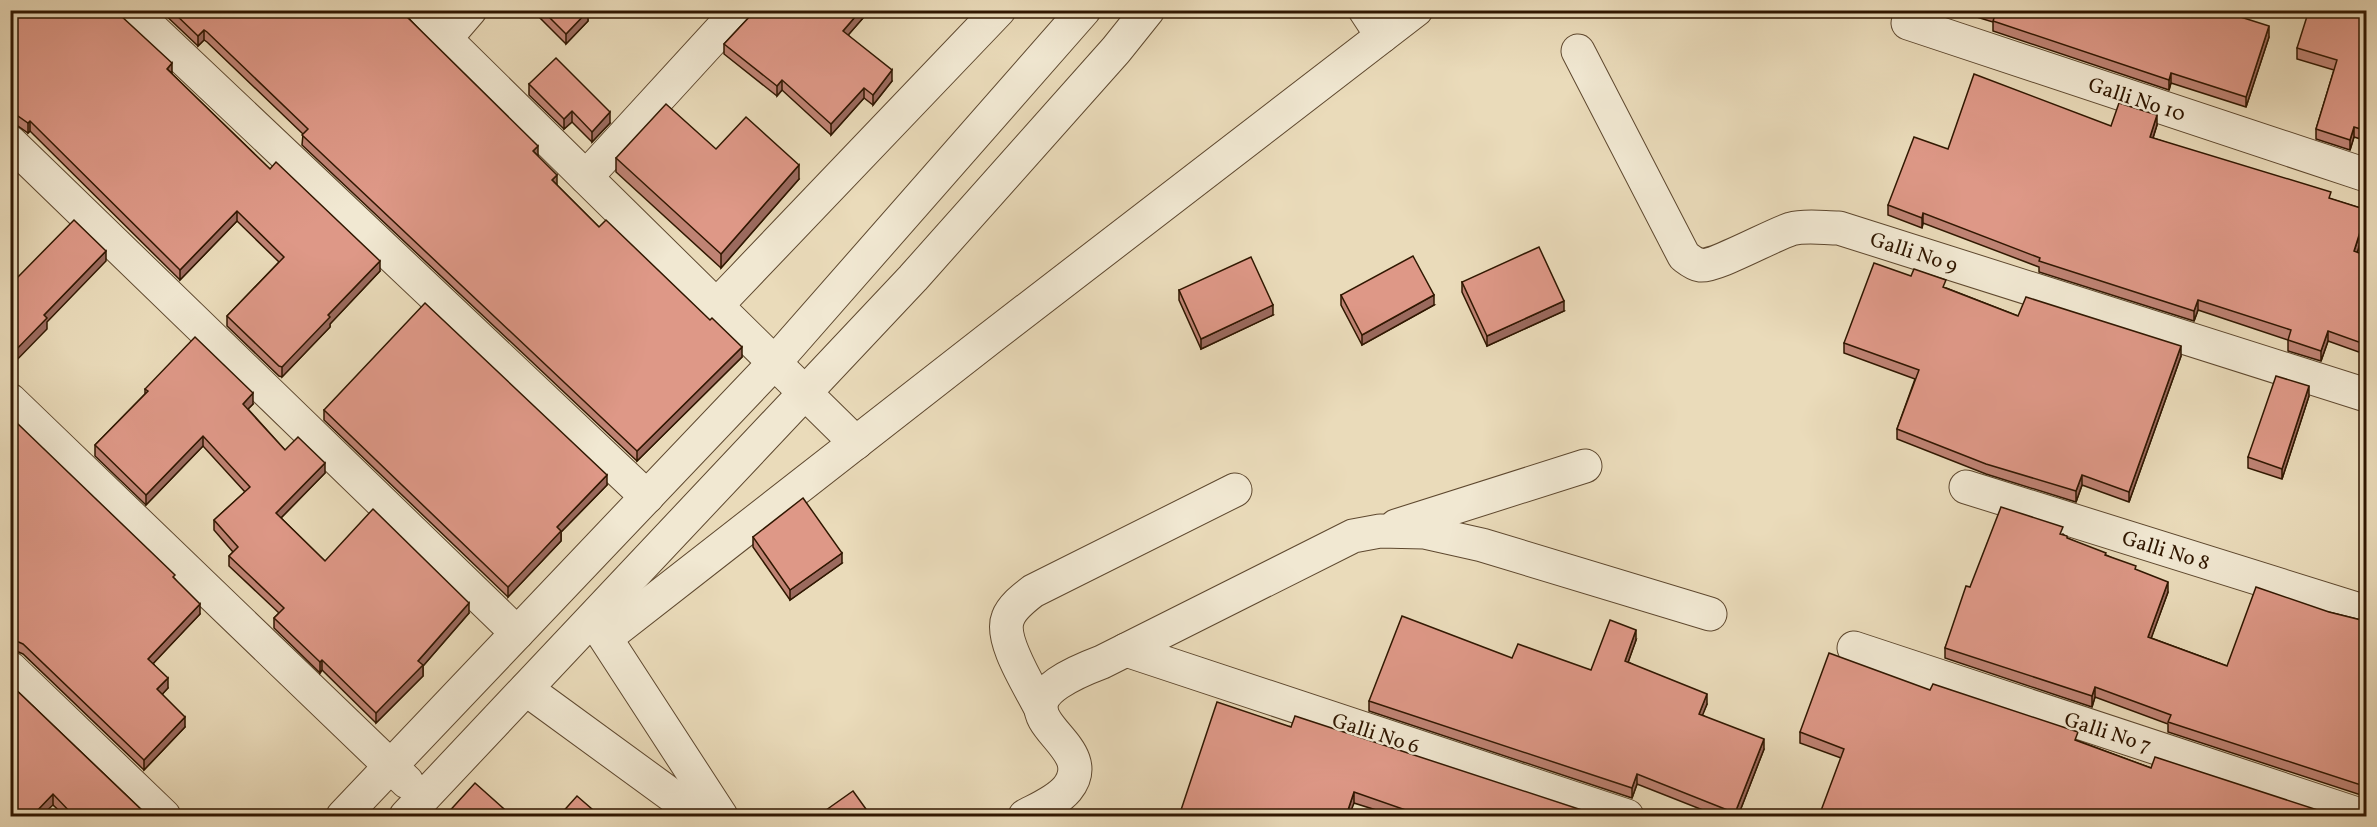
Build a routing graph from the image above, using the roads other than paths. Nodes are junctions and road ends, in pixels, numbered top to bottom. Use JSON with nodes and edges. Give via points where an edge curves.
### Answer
{"nodes":[{"id":1,"x":132,"y":10,"type":"edge"},
{"id":2,"x":416,"y":10,"type":"edge"},
{"id":3,"x":470,"y":10,"type":"edge"},
{"id":4,"x":739,"y":10,"type":"edge"},
{"id":5,"x":999,"y":10,"type":"edge"},
{"id":6,"x":1084,"y":10,"type":"edge"},
{"id":7,"x":1148,"y":10,"type":"edge"},
{"id":8,"x":1416,"y":10,"type":"edge"},
{"id":9,"x":1374,"y":23,"type":"edge"},
{"id":10,"x":1908,"y":23,"type":"dead end"},
{"id":11,"x":445,"y":39,"type":"junction"},
{"id":12,"x":1578,"y":51,"type":"dead end"},
{"id":13,"x":10,"y":142,"type":"edge"},
{"id":14,"x":2367,"y":175,"type":"edge"},
{"id":15,"x":586,"y":177,"type":"junction"},
{"id":16,"x":717,"y":305,"type":"junction"},
{"id":17,"x":775,"y":362,"type":"junction"},
{"id":18,"x":806,"y":393,"type":"junction"},
{"id":19,"x":2367,"y":395,"type":"edge"},
{"id":20,"x":10,"y":400,"type":"edge"},
{"id":21,"x":856,"y":443,"type":"junction"},
{"id":22,"x":1584,"y":466,"type":"dead end"},
{"id":23,"x":1966,"y":487,"type":"dead end"},
{"id":24,"x":1235,"y":490,"type":"dead end"},
{"id":25,"x":647,"y":497,"type":"junction"},
{"id":26,"x":1380,"y":531,"type":"junction"},
{"id":27,"x":568,"y":580,"type":"junction"},
{"id":28,"x":2367,"y":612,"type":"edge"},
{"id":29,"x":1710,"y":614,"type":"dead end"},
{"id":30,"x":600,"y":628,"type":"junction"},
{"id":31,"x":517,"y":633,"type":"junction"},
{"id":32,"x":1854,"y":648,"type":"dead end"},
{"id":33,"x":1126,"y":650,"type":"junction"},
{"id":34,"x":10,"y":668,"type":"edge"},
{"id":35,"x":526,"y":689,"type":"junction"},
{"id":36,"x":1041,"y":709,"type":"junction"},
{"id":37,"x":391,"y":766,"type":"junction"},
{"id":38,"x":415,"y":807,"type":"edge"},
{"id":39,"x":164,"y":816,"type":"edge"},
{"id":40,"x":343,"y":816,"type":"edge"},
{"id":41,"x":700,"y":816,"type":"edge"},
{"id":42,"x":721,"y":816,"type":"edge"},
{"id":43,"x":1025,"y":816,"type":"edge"},
{"id":44,"x":1627,"y":816,"type":"edge"},
{"id":45,"x":2363,"y":816,"type":"edge"}],
"edges":[{"from":1,"to":25,"type":"street"},
{"from":2,"to":11,"type":"street"},
{"from":3,"to":11,"type":"street"},
{"from":4,"to":15,"type":"street"},
{"from":5,"to":16,"type":"street"},
{"from":6,"to":17,"type":"street"},
{"from":7,"to":18,"type":"street"},
{"from":8,"to":9,"type":"street"},
{"from":9,"to":21,"type":"street"},
{"from":10,"to":14,"type":"street","name":"Galli No 10"},
{"from":11,"to":15,"type":"street"},
{"from":12,"to":19,"type":"street","name":"Galli No 9","via":[[1684,256],[1701,266],[1712,265],[1793,229],[1839,228]]},
{"from":13,"to":31,"type":"street"},
{"from":15,"to":16,"type":"street"},
{"from":16,"to":17,"type":"street"},
{"from":17,"to":18,"type":"street"},
{"from":17,"to":25,"type":"street"},
{"from":18,"to":21,"type":"street"},
{"from":18,"to":30,"type":"street"},
{"from":20,"to":37,"type":"street"},
{"from":21,"to":30,"type":"street"},
{"from":22,"to":26,"type":"street"},
{"from":23,"to":28,"type":"street","name":"Galli No 8"},
{"from":24,"to":36,"type":"street","via":[[1033,591],[1019,602],[1008,618],[1006,639]]},
{"from":25,"to":27,"type":"street"},
{"from":26,"to":29,"type":"street","via":[[1424,532],[1482,545]]},
{"from":26,"to":33,"type":"street","via":[[1353,536]]},
{"from":27,"to":30,"type":"street"},
{"from":27,"to":31,"type":"street"},
{"from":30,"to":35,"type":"street"},
{"from":30,"to":42,"type":"street"},
{"from":31,"to":37,"type":"street"},
{"from":32,"to":45,"type":"street","name":"Galli No 7"},
{"from":33,"to":36,"type":"street","via":[[1055,683]]},
{"from":33,"to":44,"type":"street","name":"Galli No 6"},
{"from":34,"to":39,"type":"street"},
{"from":35,"to":38,"type":"street"},
{"from":35,"to":41,"type":"street"},
{"from":36,"to":43,"type":"street","via":[[1044,722],[1070,749],[1074,775],[1068,789]]},
{"from":37,"to":38,"type":"street"},
{"from":37,"to":40,"type":"street"}]}
